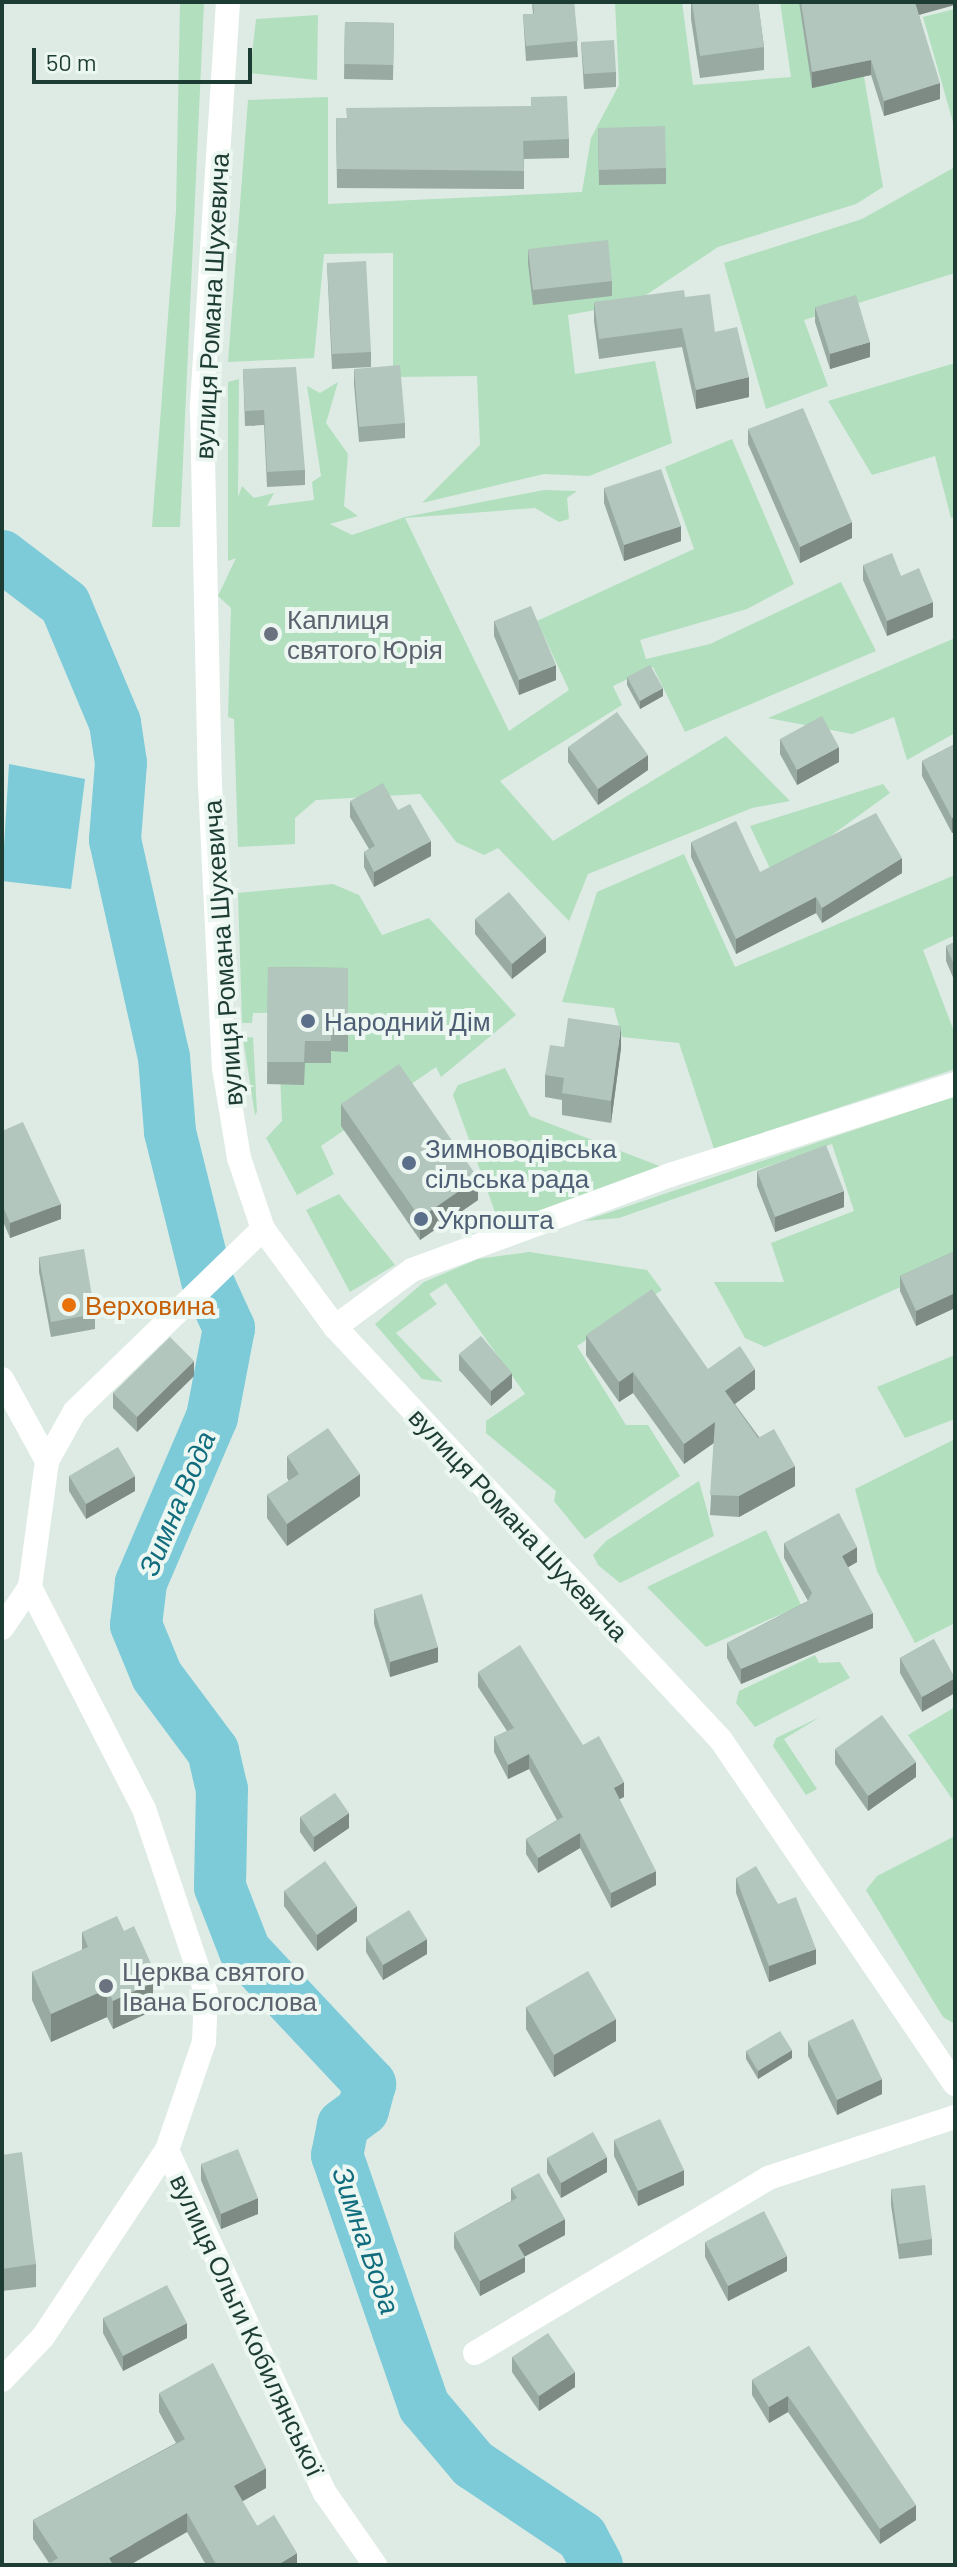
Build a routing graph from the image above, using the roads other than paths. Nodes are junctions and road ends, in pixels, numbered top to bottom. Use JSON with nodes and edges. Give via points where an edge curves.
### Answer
{"nodes":[{"id":1,"x":228,"y":2,"type":"edge"},
{"id":2,"x":955,"y":1084,"type":"edge"},
{"id":3,"x":263,"y":1229,"type":"junction"},
{"id":4,"x":335,"y":1327,"type":"junction"},
{"id":5,"x":2,"y":1379,"type":"edge"},
{"id":6,"x":47,"y":1461,"type":"junction"},
{"id":7,"x":30,"y":1587,"type":"junction"},
{"id":8,"x":2,"y":1628,"type":"edge"},
{"id":9,"x":955,"y":2084,"type":"edge"},
{"id":10,"x":955,"y":2117,"type":"edge"},
{"id":11,"x":167,"y":2150,"type":"junction"},
{"id":12,"x":475,"y":2353,"type":"dead end"},
{"id":13,"x":2,"y":2380,"type":"edge"},
{"id":14,"x":375,"y":2565,"type":"edge"}],
"edges":[{"from":1,"to":3,"type":"street","name":"вулиця Романа Шухевича","via":[[202,409],[210,784],[224,1068],[239,1158]]},
{"from":2,"to":4,"type":"street","via":[[670,1175],[412,1270]]},
{"from":3,"to":4,"type":"street","name":"вулиця Романа Шухевича"},
{"from":3,"to":6,"type":"street","via":[[75,1411]]},
{"from":4,"to":9,"type":"street","name":"вулиця Романа Шухевича","via":[[721,1740]]},
{"from":5,"to":6,"type":"street"},
{"from":6,"to":7,"type":"street"},
{"from":7,"to":8,"type":"street"},
{"from":7,"to":11,"type":"street","name":"вулиця Ольги Кобилянської","via":[[144,1809],[199,1953],[204,2042]]},
{"from":10,"to":12,"type":"street","via":[[768,2178]]},
{"from":11,"to":13,"type":"street","via":[[43,2337]]},
{"from":11,"to":14,"type":"street","name":"вулиця Ольги Кобилянської","via":[[325,2493]]}]}
